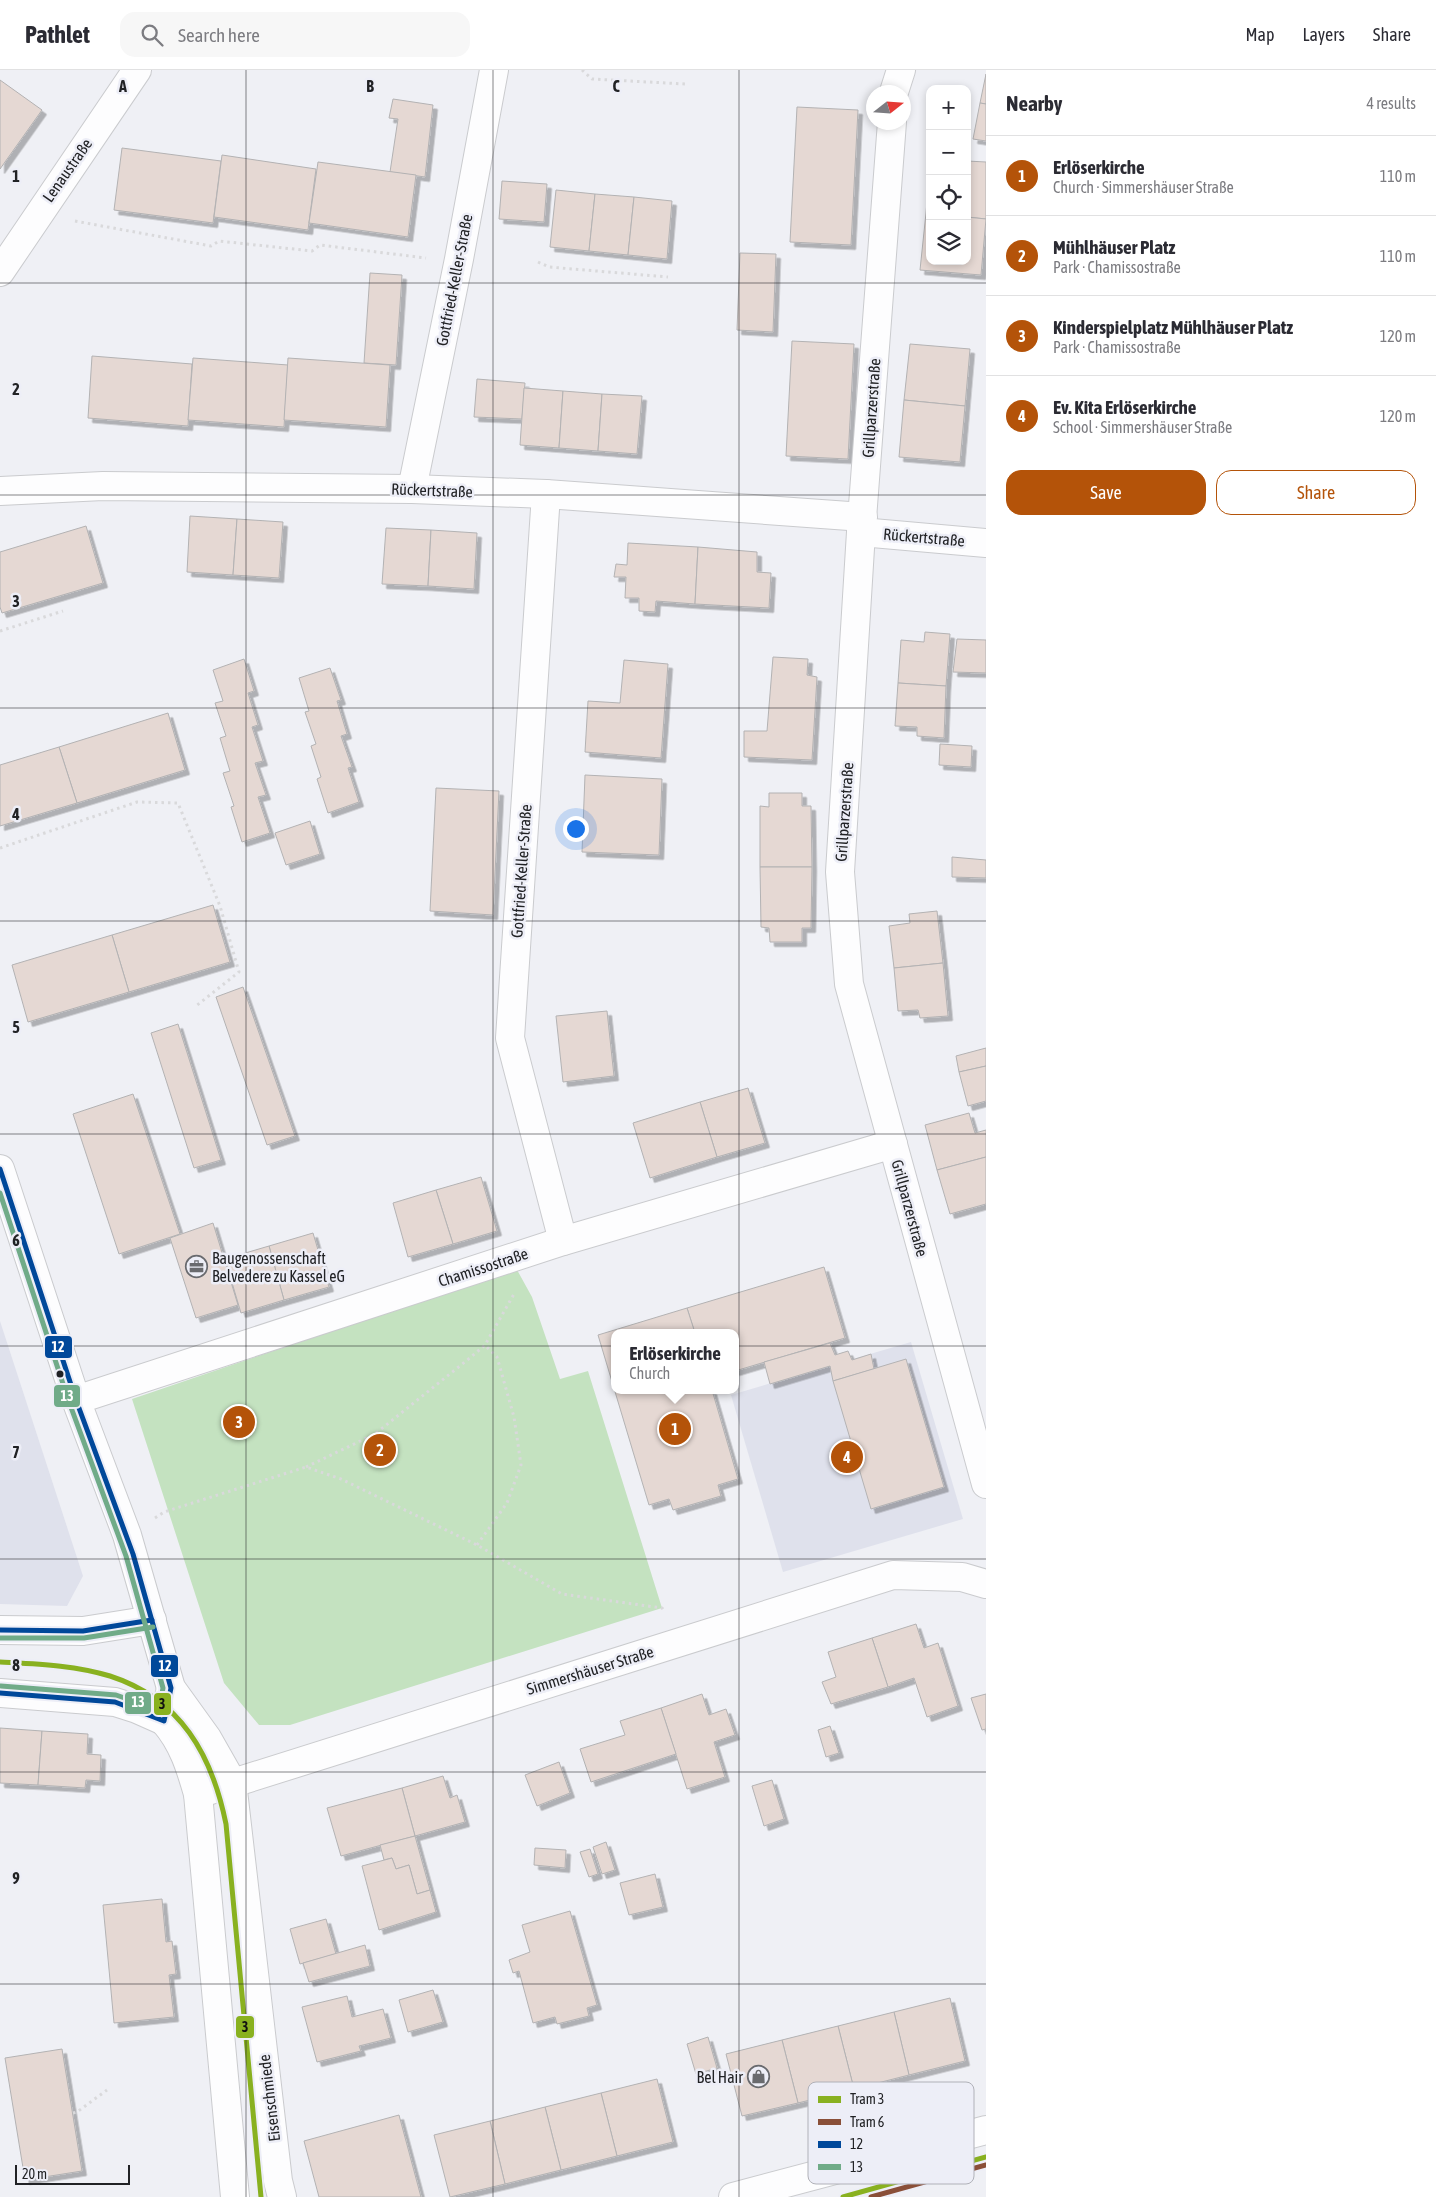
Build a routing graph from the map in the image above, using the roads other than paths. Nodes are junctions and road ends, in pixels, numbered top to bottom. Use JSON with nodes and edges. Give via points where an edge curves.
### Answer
{"nodes":[{"id":1,"x":137,"y":70,"type":"edge"},
{"id":2,"x":494,"y":70,"type":"edge"},
{"id":3,"x":901,"y":70,"type":"edge"},
{"id":4,"x":896,"y":85,"type":"edge"},
{"id":5,"x":891,"y":130,"type":"edge"},
{"id":6,"x":0,"y":272,"type":"edge"},
{"id":7,"x":412,"y":489,"type":"junction"},
{"id":8,"x":0,"y":490,"type":"edge"},
{"id":9,"x":546,"y":494,"type":"junction"},
{"id":10,"x":862,"y":524,"type":"junction"},
{"id":11,"x":986,"y":543,"type":"edge"},
{"id":12,"x":893,"y":1144,"type":"junction"},
{"id":13,"x":0,"y":1170,"type":"edge"},
{"id":14,"x":563,"y":1241,"type":"junction"},
{"id":15,"x":76,"y":1400,"type":"junction"},
{"id":16,"x":986,"y":1484,"type":"edge"},
{"id":17,"x":986,"y":1584,"type":"edge"},
{"id":18,"x":152,"y":1620,"type":"junction"},
{"id":19,"x":0,"y":1630,"type":"edge"},
{"id":20,"x":171,"y":1688,"type":"junction"},
{"id":21,"x":0,"y":1693,"type":"edge"},
{"id":22,"x":164,"y":1721,"type":"junction"},
{"id":23,"x":232,"y":1782,"type":"junction"},
{"id":24,"x":198,"y":1794,"type":"junction"},
{"id":25,"x":808,"y":2177,"type":"edge"},
{"id":26,"x":236,"y":2197,"type":"edge"},
{"id":27,"x":282,"y":2197,"type":"edge"},
{"id":28,"x":733,"y":2197,"type":"edge"}],
"edges":[{"from":1,"to":6,"type":"street","name":"Lenaustraße"},
{"from":2,"to":7,"type":"street","name":"Gottfried-Keller-Straße"},
{"from":3,"to":4,"type":"street"},
{"from":5,"to":10,"type":"street","name":"Grillparzerstraße"},
{"from":7,"to":8,"type":"street","name":"Rückertstraße","via":[[103,486]]},
{"from":7,"to":9,"type":"street","name":"Rückertstraße"},
{"from":9,"to":10,"type":"street","name":"Rückertstraße"},
{"from":9,"to":14,"type":"street","name":"Gottfried-Keller-Straße","via":[[510,1038]]},
{"from":10,"to":11,"type":"street","name":"Rückertstraße"},
{"from":10,"to":12,"type":"street","name":"Grillparzerstraße","via":[[840,872],[849,984]]},
{"from":12,"to":14,"type":"street","name":"Chamissostraße"},
{"from":12,"to":16,"type":"street","name":"Grillparzerstraße"},
{"from":13,"to":15,"type":"street","name":"Eisenschmiede"},
{"from":14,"to":15,"type":"street","name":"Chamissostraße"},
{"from":15,"to":18,"type":"street","name":"Eisenschmiede","via":[[127,1535]]},
{"from":17,"to":23,"type":"street","name":"Simmershäuser Straße","via":[[962,1577],[893,1575]]},
{"from":18,"to":19,"type":"street","via":[[83,1631]]},
{"from":18,"to":20,"type":"street","name":"Eisenschmiede"},
{"from":20,"to":22,"type":"street","name":"Eisenschmiede"},
{"from":20,"to":23,"type":"street","name":"Eisenschmiede","via":[[208,1738]]},
{"from":21,"to":22,"type":"street","via":[[115,1702]]},
{"from":22,"to":24,"type":"street","via":[[177,1735],[187,1755]]},
{"from":23,"to":24,"type":"street","name":"Simmershäuser Straße"},
{"from":23,"to":27,"type":"street","name":"Eisenschmiede"},
{"from":24,"to":26,"type":"street"},
{"from":25,"to":28,"type":"street"}]}
